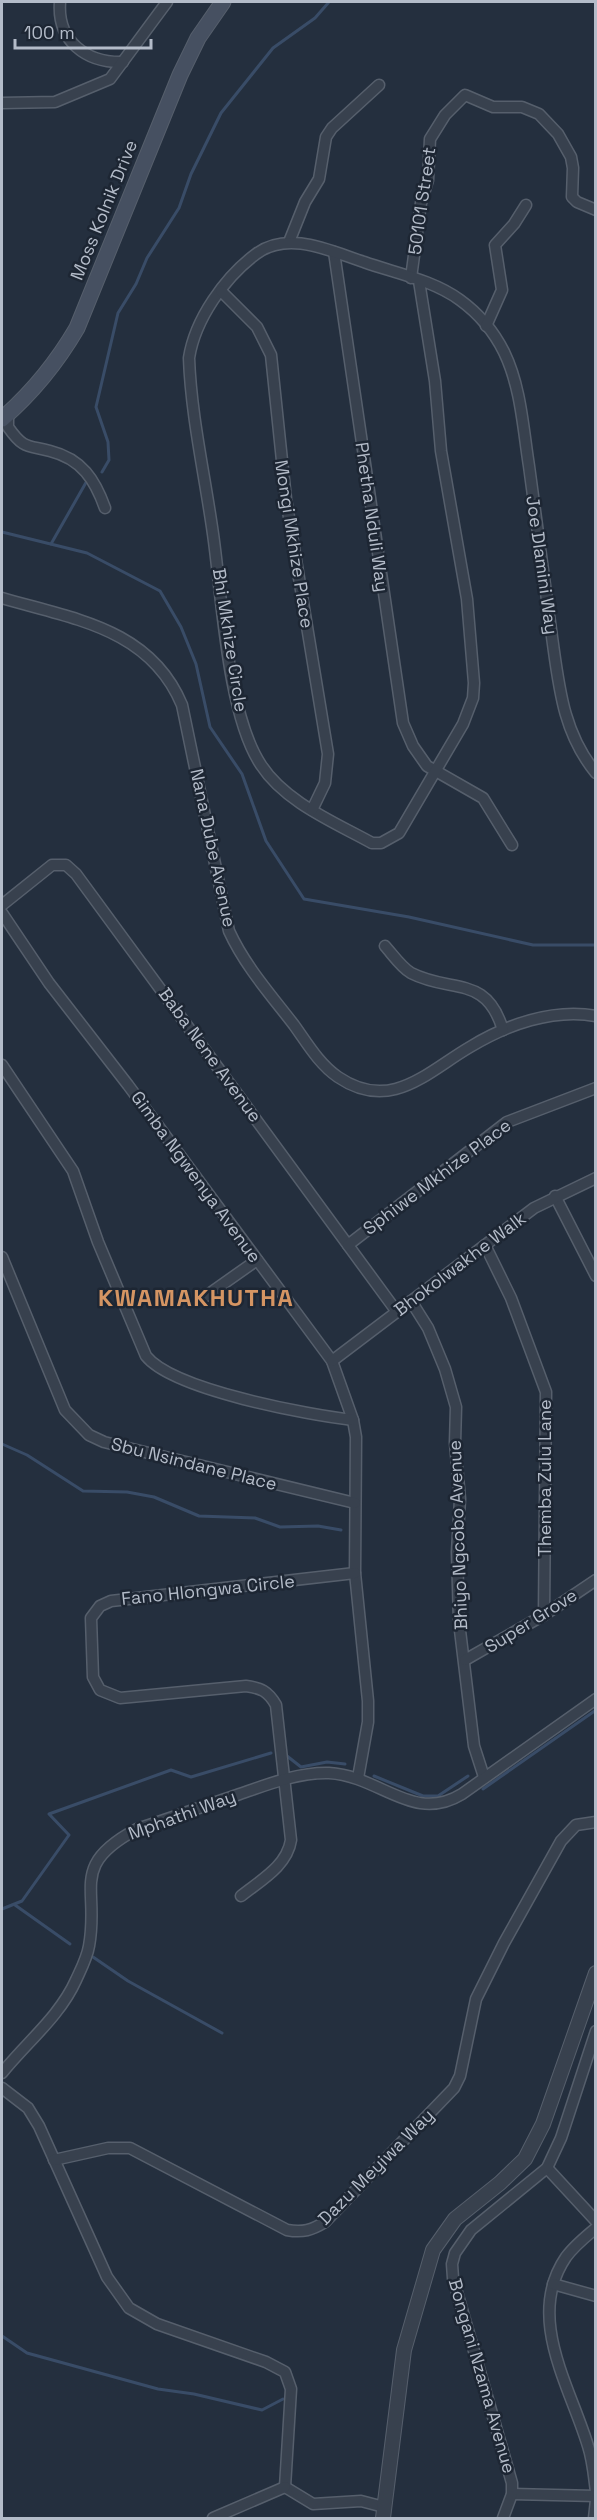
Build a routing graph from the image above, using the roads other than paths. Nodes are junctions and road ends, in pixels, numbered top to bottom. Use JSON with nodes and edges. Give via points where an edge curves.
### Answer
{"nodes":[{"id":1,"x":60,"y":2,"type":"edge"},
{"id":2,"x":167,"y":2,"type":"edge"},
{"id":3,"x":223,"y":2,"type":"edge"},
{"id":4,"x":123,"y":62,"type":"junction"},
{"id":5,"x":379,"y":85,"type":"dead end"},
{"id":6,"x":2,"y":103,"type":"edge"},
{"id":7,"x":526,"y":205,"type":"dead end"},
{"id":8,"x":596,"y":210,"type":"edge"},
{"id":9,"x":289,"y":242,"type":"junction"},
{"id":10,"x":334,"y":252,"type":"junction"},
{"id":11,"x":415,"y":279,"type":"junction"},
{"id":12,"x":221,"y":291,"type":"junction"},
{"id":13,"x":486,"y":326,"type":"junction"},
{"id":14,"x":503,"y":351,"type":"joint"},
{"id":15,"x":5,"y":416,"type":"edge"},
{"id":16,"x":105,"y":508,"type":"dead end"},
{"id":17,"x":2,"y":598,"type":"edge"},
{"id":18,"x":435,"y":772,"type":"junction"},
{"id":19,"x":596,"y":773,"type":"edge"},
{"id":20,"x":312,"y":810,"type":"junction"},
{"id":21,"x":512,"y":845,"type":"dead end"},
{"id":22,"x":2,"y":905,"type":"edge"},
{"id":23,"x":2,"y":913,"type":"edge"},
{"id":24,"x":385,"y":946,"type":"dead end"},
{"id":25,"x":596,"y":1016,"type":"edge"},
{"id":26,"x":503,"y":1030,"type":"junction"},
{"id":27,"x":3,"y":1071,"type":"edge"},
{"id":28,"x":596,"y":1088,"type":"edge"},
{"id":29,"x":596,"y":1178,"type":"edge"},
{"id":30,"x":555,"y":1196,"type":"junction"},
{"id":31,"x":348,"y":1245,"type":"junction"},
{"id":32,"x":485,"y":1245,"type":"junction"},
{"id":33,"x":2,"y":1257,"type":"edge"},
{"id":34,"x":257,"y":1260,"type":"junction"},
{"id":35,"x":596,"y":1276,"type":"edge"},
{"id":36,"x":206,"y":1296,"type":"dead end"},
{"id":37,"x":411,"y":1301,"type":"junction"},
{"id":38,"x":397,"y":1311,"type":"junction"},
{"id":39,"x":332,"y":1361,"type":"junction"},
{"id":40,"x":353,"y":1420,"type":"junction"},
{"id":41,"x":355,"y":1503,"type":"junction"},
{"id":42,"x":356,"y":1573,"type":"junction"},
{"id":43,"x":596,"y":1580,"type":"edge"},
{"id":44,"x":544,"y":1615,"type":"junction"},
{"id":45,"x":465,"y":1660,"type":"junction"},
{"id":46,"x":596,"y":1699,"type":"edge"},
{"id":47,"x":358,"y":1778,"type":"junction"},
{"id":48,"x":484,"y":1778,"type":"junction"},
{"id":49,"x":282,"y":1779,"type":"junction"},
{"id":50,"x":596,"y":1822,"type":"edge"},
{"id":51,"x":241,"y":1896,"type":"dead end"},
{"id":52,"x":596,"y":1973,"type":"edge"},
{"id":53,"x":596,"y":2031,"type":"edge"},
{"id":54,"x":2,"y":2073,"type":"edge"},
{"id":55,"x":2,"y":2088,"type":"edge"},
{"id":56,"x":54,"y":2160,"type":"junction"},
{"id":57,"x":547,"y":2168,"type":"junction"},
{"id":58,"x":596,"y":2221,"type":"edge"},
{"id":59,"x":596,"y":2228,"type":"edge"},
{"id":60,"x":553,"y":2284,"type":"junction"},
{"id":61,"x":596,"y":2296,"type":"edge"},
{"id":62,"x":285,"y":2487,"type":"junction"},
{"id":63,"x":512,"y":2494,"type":"junction"},
{"id":64,"x":596,"y":2496,"type":"edge"},
{"id":65,"x":383,"y":2513,"type":"edge"},
{"id":66,"x":213,"y":2518,"type":"edge"},
{"id":67,"x":503,"y":2518,"type":"edge"},
{"id":68,"x":594,"y":2518,"type":"edge"}],
"edges":[{"from":1,"to":4,"type":"street","via":[[62,28],[69,39],[98,61]]},
{"from":2,"to":4,"type":"street"},
{"from":3,"to":15,"type":"main road","name":"Moss Kolnik Drive","via":[[198,38],[180,75],[77,328],[56,363]]},
{"from":4,"to":6,"type":"street","via":[[110,79],[63,100]]},
{"from":5,"to":9,"type":"street","via":[[326,137],[319,179]]},
{"from":7,"to":13,"type":"street","via":[[495,245],[502,290]]},
{"from":8,"to":11,"type":"street","name":"50101 Street","via":[[572,197],[571,157],[558,134],[539,114],[522,107],[480,104],[467,95],[436,128],[429,146]]},
{"from":9,"to":10,"type":"street","name":"Bhi Mkhize Circle"},
{"from":9,"to":12,"type":"street","name":"Bhi Mkhize Circle","via":[[268,245]]},
{"from":10,"to":11,"type":"street","name":"Bhi Mkhize Circle"},
{"from":10,"to":18,"type":"street","name":"Phetha Nduli Way","via":[[403,723],[416,751]]},
{"from":11,"to":13,"type":"street","name":"Bhi Mkhize Circle","via":[[460,300]]},
{"from":11,"to":18,"type":"street","name":"Bhi Mkhize Circle","via":[[435,381],[441,451],[467,599],[474,683],[463,724]]},
{"from":12,"to":20,"type":"street","name":"Mongi Mkhize Place","via":[[257,327],[271,355],[286,499],[328,754],[325,783]]},
{"from":12,"to":20,"type":"street","name":"Bhi Mkhize Circle","via":[[195,333],[189,358],[235,686],[260,764],[273,781]]},
{"from":13,"to":14,"type":"street","name":"Bhi Mkhize Circle"},
{"from":14,"to":19,"type":"street","name":"Joe Dlamini Way","via":[[519,396],[567,722],[574,742]]},
{"from":15,"to":16,"type":"street","via":[[8,428],[27,447],[51,451],[88,472]]},
{"from":17,"to":26,"type":"street","name":"Nana Dube Avenue","via":[[110,631],[142,650],[168,677],[182,705],[229,931],[243,958],[328,1069],[366,1089],[397,1090],[414,1084]]},
{"from":18,"to":20,"type":"street","name":"Bhi Mkhize Circle","via":[[399,833],[381,843],[372,843]]},
{"from":18,"to":21,"type":"street","via":[[483,798]]},
{"from":22,"to":31,"type":"street","name":"Baba Nene Avenue","via":[[52,865],[71,869]]},
{"from":23,"to":34,"type":"street","name":"Gimba Ngwenya Avenue","via":[[49,983]]},
{"from":24,"to":26,"type":"street","via":[[411,973],[480,993],[493,1006]]},
{"from":25,"to":26,"type":"street","name":"Nana Dube Avenue","via":[[557,1014]]},
{"from":27,"to":40,"type":"street","via":[[73,1172],[98,1242],[152,1363],[177,1378],[202,1386],[306,1413]]},
{"from":28,"to":31,"type":"street","name":"Sphiwe Mkhize Place","via":[[507,1122]]},
{"from":29,"to":30,"type":"street","name":"Bhokolwakhe Walk"},
{"from":30,"to":32,"type":"street","name":"Bhokolwakhe Walk"},
{"from":30,"to":35,"type":"street"},
{"from":31,"to":38,"type":"street","name":"Baba Nene Avenue"},
{"from":32,"to":37,"type":"street","name":"Bhokolwakhe Walk"},
{"from":32,"to":44,"type":"street","name":"Themba Zulu Lane","via":[[515,1308],[546,1392]]},
{"from":33,"to":41,"type":"street","name":"Sbu Nsindane Place","via":[[65,1410],[89,1435]]},
{"from":34,"to":36,"type":"street"},
{"from":34,"to":39,"type":"street","name":"Gimba Ngwenya Avenue"},
{"from":37,"to":38,"type":"street","name":"Bhokolwakhe Walk"},
{"from":37,"to":45,"type":"street","name":"Bhiyo Ngcobo Avenue","via":[[428,1328],[456,1407],[460,1499],[458,1600]]},
{"from":38,"to":39,"type":"street","name":"Bhokolwakhe Walk"},
{"from":39,"to":40,"type":"street","name":"Gimba Ngwenya Avenue"},
{"from":40,"to":41,"type":"street","name":"Gimba Ngwenya Avenue","via":[[358,1470]]},
{"from":41,"to":42,"type":"street","name":"Gimba Ngwenya Avenue"},
{"from":42,"to":47,"type":"street","name":"Gimba Ngwenya Avenue","via":[[368,1701]]},
{"from":42,"to":49,"type":"street","name":"Fano Hlongwa Circle","via":[[111,1601],[100,1606],[91,1618],[93,1677],[100,1690],[120,1698],[246,1686],[261,1688],[270,1695],[276,1705]]},
{"from":43,"to":44,"type":"street","name":"Super Grove"},
{"from":44,"to":45,"type":"street","name":"Super Grove"},
{"from":45,"to":48,"type":"street","name":"Bhiyo Ngcobo Avenue","via":[[474,1746]]},
{"from":46,"to":48,"type":"street"},
{"from":47,"to":48,"type":"street","name":"Mphathi Way","via":[[420,1805],[438,1805],[451,1801]]},
{"from":47,"to":49,"type":"street","name":"Mphathi Way","via":[[328,1773]]},
{"from":49,"to":51,"type":"street","via":[[290,1850],[276,1868]]},
{"from":49,"to":54,"type":"street","name":"Mphathi Way","via":[[137,1829],[118,1839],[102,1855],[92,1872],[90,1945],[75,1983]]},
{"from":50,"to":56,"type":"street","name":"Dazu Meyiwa Way","via":[[576,1825],[561,1840],[500,1951],[476,1999],[454,2088],[325,2222],[300,2233],[287,2230],[130,2148],[108,2148]]},
{"from":52,"to":65,"type":"street","via":[[543,2124],[525,2159],[455,2219],[433,2250],[404,2350]]},
{"from":53,"to":57,"type":"street","name":"Bongani Nzama Avenue","via":[[561,2138]]},
{"from":55,"to":56,"type":"street","via":[[33,2115]]},
{"from":56,"to":62,"type":"street","via":[[108,2277],[129,2308],[157,2324],[275,2366],[290,2380]]},
{"from":57,"to":58,"type":"street"},
{"from":57,"to":63,"type":"street","name":"Bongani Nzama Avenue","via":[[471,2230],[461,2241],[452,2264]]},
{"from":59,"to":60,"type":"street","via":[[567,2256]]},
{"from":60,"to":61,"type":"street"},
{"from":60,"to":64,"type":"street","via":[[548,2303],[549,2328],[589,2447]]},
{"from":62,"to":65,"type":"street","via":[[313,2504],[361,2501]]},
{"from":62,"to":66,"type":"street"},
{"from":63,"to":64,"type":"street"},
{"from":63,"to":67,"type":"street","name":"Bongani Nzama Avenue"},
{"from":64,"to":68,"type":"street"}]}
